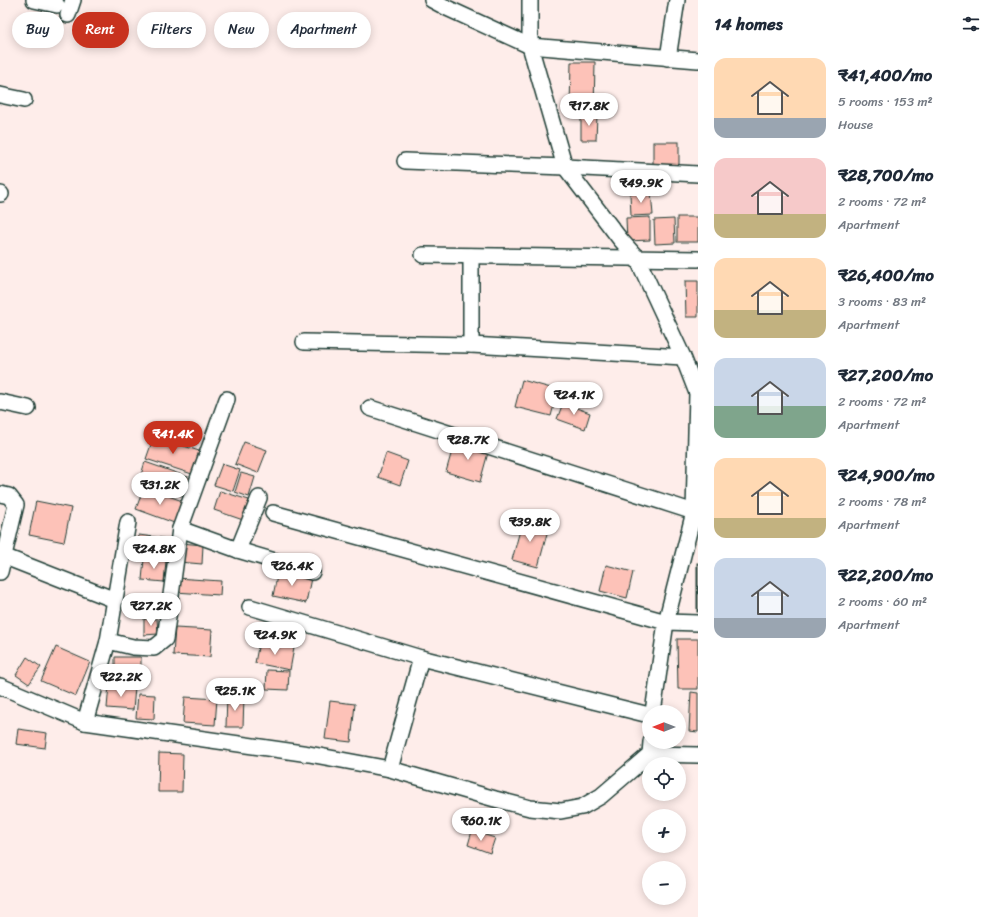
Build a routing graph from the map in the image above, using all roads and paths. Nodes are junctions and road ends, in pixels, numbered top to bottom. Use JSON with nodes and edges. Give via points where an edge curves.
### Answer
{"nodes":[{"id":1,"x":34,"y":0,"type":"edge"},
{"id":2,"x":73,"y":0,"type":"edge"},
{"id":3,"x":432,"y":0,"type":"edge"},
{"id":4,"x":530,"y":0,"type":"edge"},
{"id":5,"x":677,"y":0,"type":"edge"},
{"id":6,"x":57,"y":5,"type":"dead end"},
{"id":7,"x":68,"y":15,"type":"dead end"},
{"id":8,"x":530,"y":46,"type":"junction"},
{"id":9,"x":668,"y":58,"type":"junction"},
{"id":10,"x":698,"y":60,"type":"edge"},
{"id":11,"x":0,"y":95,"type":"edge"},
{"id":12,"x":24,"y":100,"type":"dead end"},
{"id":13,"x":405,"y":161,"type":"dead end"},
{"id":14,"x":565,"y":167,"type":"junction"},
{"id":15,"x":698,"y":174,"type":"edge"},
{"id":16,"x":423,"y":255,"type":"dead end"},
{"id":17,"x":471,"y":256,"type":"junction"},
{"id":18,"x":637,"y":258,"type":"junction"},
{"id":19,"x":698,"y":259,"type":"edge"},
{"id":20,"x":304,"y":342,"type":"dead end"},
{"id":21,"x":471,"y":344,"type":"junction"},
{"id":22,"x":683,"y":357,"type":"junction"},
{"id":23,"x":698,"y":393,"type":"edge"},
{"id":24,"x":227,"y":399,"type":"dead end"},
{"id":25,"x":0,"y":402,"type":"edge"},
{"id":26,"x":28,"y":408,"type":"dead end"},
{"id":27,"x":370,"y":408,"type":"dead end"},
{"id":28,"x":0,"y":494,"type":"edge"},
{"id":29,"x":260,"y":498,"type":"dead end"},
{"id":30,"x":696,"y":512,"type":"edge"},
{"id":31,"x":273,"y":513,"type":"dead end"},
{"id":32,"x":128,"y":522,"type":"dead end"},
{"id":33,"x":180,"y":529,"type":"junction"},
{"id":34,"x":238,"y":550,"type":"junction"},
{"id":35,"x":4,"y":556,"type":"junction"},
{"id":36,"x":0,"y":572,"type":"edge"},
{"id":37,"x":312,"y":572,"type":"dead end"},
{"id":38,"x":115,"y":600,"type":"junction"},
{"id":39,"x":250,"y":607,"type":"dead end"},
{"id":40,"x":666,"y":622,"type":"junction"},
{"id":41,"x":698,"y":623,"type":"edge"},
{"id":42,"x":108,"y":642,"type":"junction"},
{"id":43,"x":421,"y":658,"type":"junction"},
{"id":44,"x":0,"y":686,"type":"edge"},
{"id":45,"x":654,"y":705,"type":"edge"},
{"id":46,"x":642,"y":713,"type":"edge"},
{"id":47,"x":85,"y":722,"type":"junction"},
{"id":48,"x":649,"y":749,"type":"edge"},
{"id":49,"x":657,"y":749,"type":"edge"},
{"id":50,"x":698,"y":755,"type":"edge"},
{"id":51,"x":390,"y":769,"type":"junction"}],
"edges":[{"from":1,"to":6,"type":"street"},
{"from":2,"to":7,"type":"street"},
{"from":3,"to":8,"type":"street"},
{"from":4,"to":8,"type":"street"},
{"from":5,"to":9,"type":"street"},
{"from":8,"to":9,"type":"street"},
{"from":8,"to":14,"type":"street"},
{"from":9,"to":10,"type":"street"},
{"from":11,"to":12,"type":"street"},
{"from":13,"to":14,"type":"street"},
{"from":14,"to":15,"type":"street"},
{"from":14,"to":18,"type":"street"},
{"from":16,"to":17,"type":"street"},
{"from":17,"to":18,"type":"street"},
{"from":17,"to":21,"type":"street"},
{"from":18,"to":19,"type":"street"},
{"from":18,"to":22,"type":"street"},
{"from":20,"to":21,"type":"street"},
{"from":21,"to":22,"type":"street"},
{"from":22,"to":23,"type":"street"},
{"from":23,"to":30,"type":"street"},
{"from":24,"to":33,"type":"street"},
{"from":25,"to":26,"type":"street"},
{"from":27,"to":30,"type":"street"},
{"from":28,"to":35,"type":"street","via":[[8,496],[16,504]]},
{"from":29,"to":34,"type":"street"},
{"from":30,"to":40,"type":"street"},
{"from":31,"to":40,"type":"street"},
{"from":32,"to":38,"type":"street"},
{"from":33,"to":34,"type":"street"},
{"from":33,"to":42,"type":"street","via":[[165,640],[154,648],[132,648]]},
{"from":34,"to":37,"type":"street"},
{"from":35,"to":36,"type":"street"},
{"from":35,"to":38,"type":"street"},
{"from":38,"to":42,"type":"street"},
{"from":39,"to":43,"type":"street"},
{"from":40,"to":41,"type":"street"},
{"from":40,"to":45,"type":"street"},
{"from":42,"to":47,"type":"street"},
{"from":43,"to":46,"type":"street"},
{"from":43,"to":51,"type":"street"},
{"from":44,"to":47,"type":"street"},
{"from":47,"to":51,"type":"street","via":[[301,753]]},
{"from":48,"to":51,"type":"street","via":[[600,796],[582,807],[561,811],[530,808]]},
{"from":49,"to":50,"type":"street"}]}
